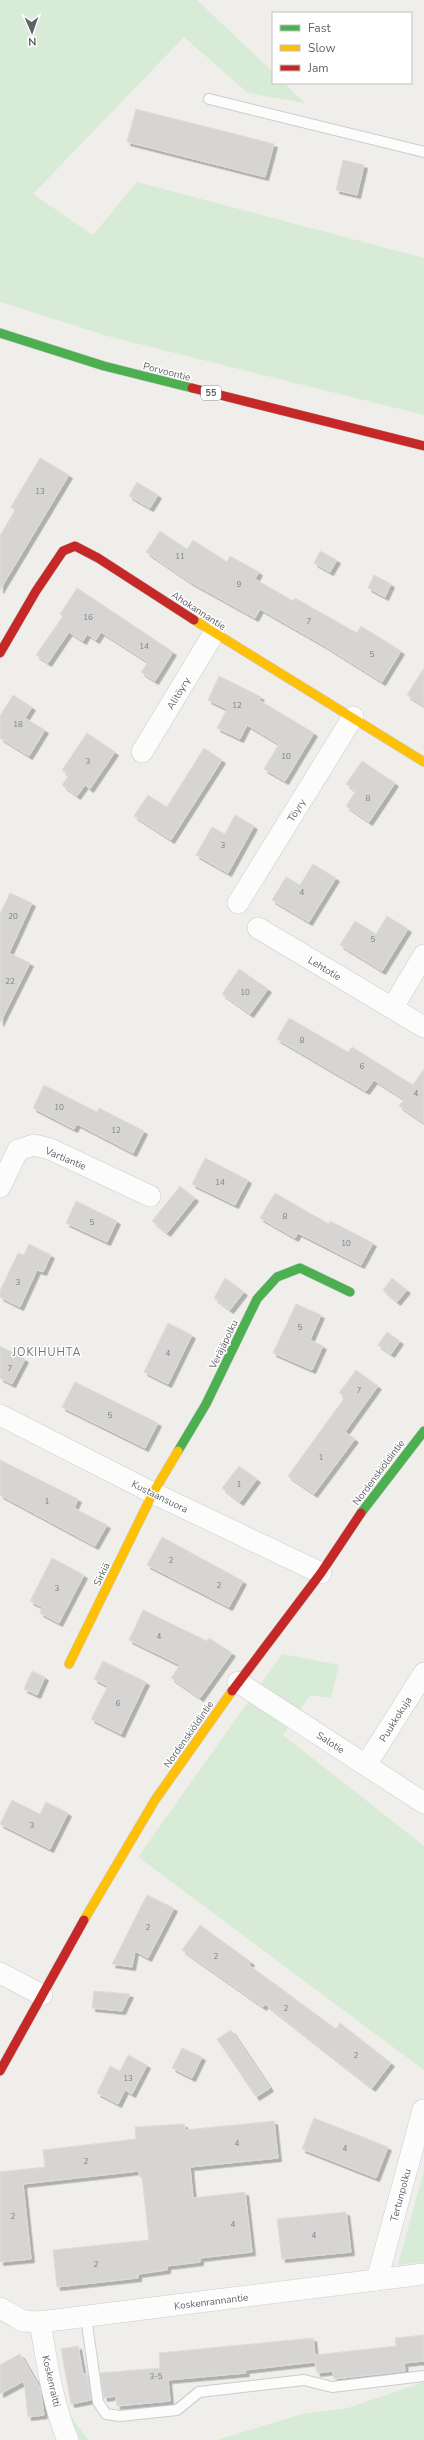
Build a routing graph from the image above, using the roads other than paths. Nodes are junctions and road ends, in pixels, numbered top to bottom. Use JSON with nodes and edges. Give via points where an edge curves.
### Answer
{"nodes":[{"id":1,"x":209,"y":99,"type":"dead end"},
{"id":2,"x":424,"y":152,"type":"edge"},
{"id":3,"x":0,"y":333,"type":"edge"},
{"id":4,"x":424,"y":446,"type":"edge"},
{"id":5,"x":214,"y":634,"type":"junction"},
{"id":6,"x":0,"y":653,"type":"edge"},
{"id":7,"x":353,"y":717,"type":"junction"},
{"id":8,"x":142,"y":752,"type":"dead end"},
{"id":9,"x":424,"y":762,"type":"edge"},
{"id":10,"x":238,"y":903,"type":"dead end"},
{"id":11,"x":258,"y":928,"type":"dead end"},
{"id":12,"x":424,"y":955,"type":"edge"},
{"id":13,"x":393,"y":1007,"type":"junction"},
{"id":14,"x":424,"y":1027,"type":"edge"},
{"id":15,"x":0,"y":1187,"type":"edge"},
{"id":16,"x":150,"y":1196,"type":"dead end"},
{"id":17,"x":350,"y":1292,"type":"dead end"},
{"id":18,"x":0,"y":1415,"type":"edge"},
{"id":19,"x":424,"y":1431,"type":"edge"},
{"id":20,"x":153,"y":1493,"type":"junction"},
{"id":21,"x":321,"y":1573,"type":"junction"},
{"id":22,"x":69,"y":1664,"type":"dead end"},
{"id":23,"x":424,"y":1673,"type":"edge"},
{"id":24,"x":238,"y":1682,"type":"junction"},
{"id":25,"x":366,"y":1765,"type":"junction"},
{"id":26,"x":424,"y":1803,"type":"edge"},
{"id":27,"x":0,"y":1973,"type":"edge"},
{"id":28,"x":42,"y":1995,"type":"junction"},
{"id":29,"x":0,"y":2071,"type":"edge"},
{"id":30,"x":423,"y":2110,"type":"dead end"},
{"id":31,"x":424,"y":2274,"type":"edge"},
{"id":32,"x":377,"y":2280,"type":"junction"},
{"id":33,"x":0,"y":2308,"type":"edge"},
{"id":34,"x":86,"y":2317,"type":"junction"},
{"id":35,"x":40,"y":2322,"type":"junction"},
{"id":36,"x":424,"y":2376,"type":"edge"},
{"id":37,"x":68,"y":2440,"type":"edge"}],
"edges":[{"from":1,"to":2,"type":"lane"},
{"from":3,"to":4,"type":"main road","name":"Porvoontie","number":"55","via":[[104,366]]},
{"from":5,"to":6,"type":"main road","name":"Ahokannantie","via":[[98,558],[75,546],[63,551]]},
{"from":5,"to":7,"type":"main road","name":"Ahokannantie"},
{"from":5,"to":8,"type":"street","name":"Alitöyry"},
{"from":7,"to":9,"type":"main road","name":"Ahokannantie"},
{"from":7,"to":10,"type":"street","name":"Töyry"},
{"from":11,"to":13,"type":"street","name":"Lehtotie"},
{"from":12,"to":13,"type":"street"},
{"from":13,"to":14,"type":"street","name":"Lehtotie"},
{"from":15,"to":16,"type":"street","name":"Vartiantie","via":[[18,1150],[34,1145],[50,1149]]},
{"from":17,"to":20,"type":"main road","name":"Veräjäpolku","via":[[300,1268],[277,1277],[257,1299],[206,1404]]},
{"from":18,"to":20,"type":"street","name":"Kustaansuora"},
{"from":19,"to":21,"type":"main road","name":"Nordenskiöldintie","via":[[357,1518]]},
{"from":20,"to":21,"type":"street","name":"Kustaansuora"},
{"from":20,"to":22,"type":"main road","name":"Sirkiä"},
{"from":21,"to":24,"type":"main road","name":"Nordenskiöldintie"},
{"from":23,"to":25,"type":"street","name":"Puukkokuja"},
{"from":24,"to":25,"type":"street","name":"Salotie"},
{"from":24,"to":28,"type":"main road","name":"Nordenskiöldintie","via":[[155,1800]]},
{"from":25,"to":26,"type":"street","name":"Salotie"},
{"from":27,"to":28,"type":"street"},
{"from":28,"to":29,"type":"main road","name":"Nordenskiöldintie"},
{"from":30,"to":32,"type":"street","name":"Tertunpolku"},
{"from":31,"to":32,"type":"street","name":"Koskenrannantie"},
{"from":32,"to":34,"type":"street","name":"Koskenrannantie"},
{"from":33,"to":35,"type":"street","name":"Koskenrannantie","via":[[23,2320]]},
{"from":34,"to":35,"type":"street","name":"Koskenrannantie"},
{"from":34,"to":36,"type":"lane","via":[[98,2402],[106,2414],[120,2416],[177,2410],[198,2392],[304,2380],[332,2386]]},
{"from":35,"to":37,"type":"street","name":"Koskenraitti","via":[[62,2426]]}]}
